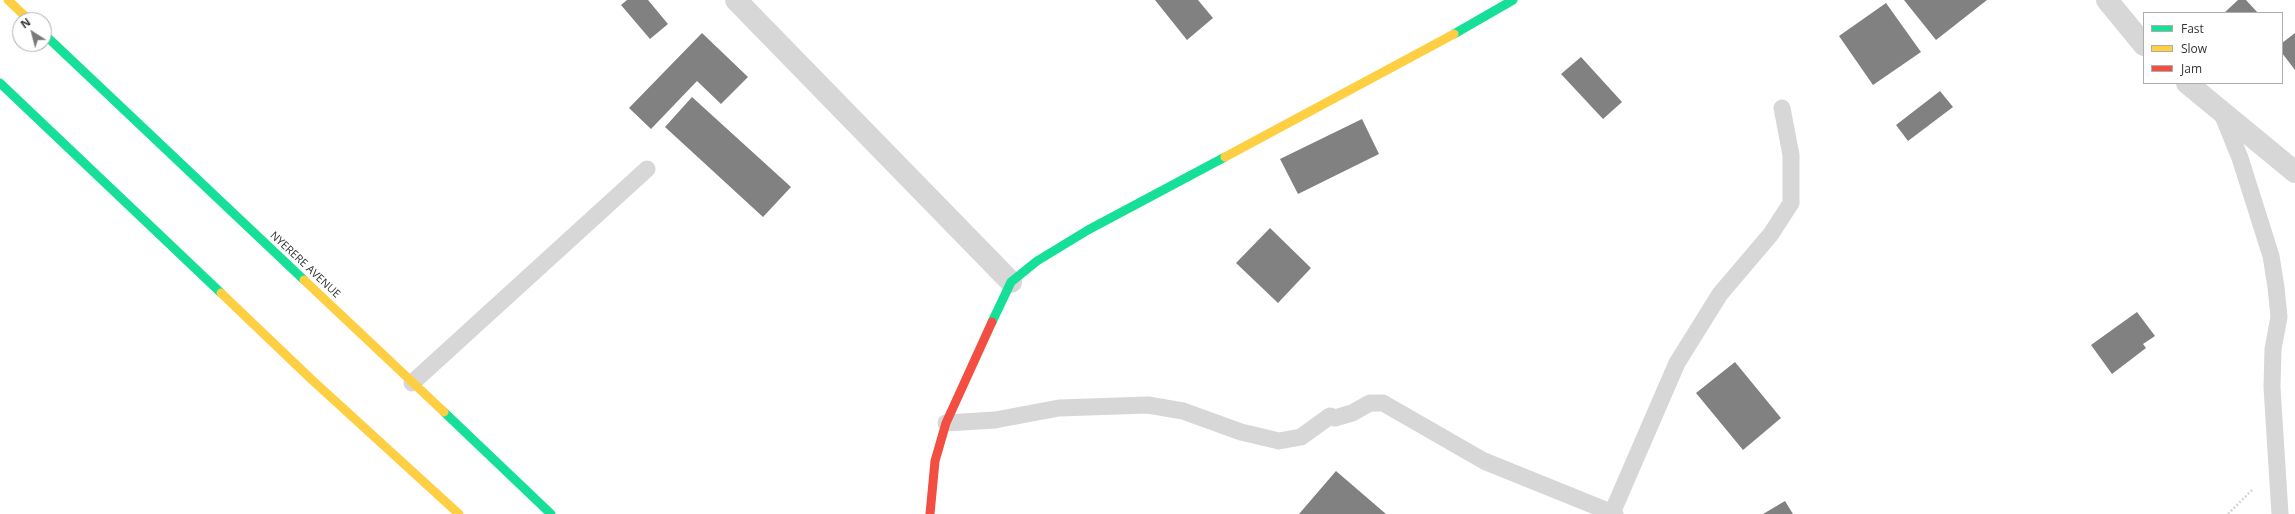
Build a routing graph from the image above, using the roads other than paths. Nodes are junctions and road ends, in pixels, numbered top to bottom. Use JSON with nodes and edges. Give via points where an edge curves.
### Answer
{"nodes":[{"id":1,"x":8,"y":0,"type":"edge"},
{"id":2,"x":736,"y":0,"type":"edge"},
{"id":3,"x":1513,"y":0,"type":"edge"},
{"id":4,"x":2107,"y":0,"type":"edge"},
{"id":5,"x":21,"y":12,"type":"edge"},
{"id":6,"x":52,"y":42,"type":"edge"},
{"id":7,"x":2143,"y":44,"type":"edge"},
{"id":8,"x":0,"y":83,"type":"edge"},
{"id":9,"x":2188,"y":84,"type":"edge"},
{"id":10,"x":1782,"y":108,"type":"dead end"},
{"id":11,"x":2221,"y":111,"type":"junction"},
{"id":12,"x":646,"y":169,"type":"dead end"},
{"id":13,"x":2295,"y":172,"type":"edge"},
{"id":14,"x":1011,"y":282,"type":"junction"},
{"id":15,"x":412,"y":383,"type":"junction"},
{"id":16,"x":946,"y":423,"type":"junction"},
{"id":17,"x":458,"y":514,"type":"edge"},
{"id":18,"x":551,"y":514,"type":"edge"},
{"id":19,"x":930,"y":514,"type":"edge"},
{"id":20,"x":1613,"y":514,"type":"edge"},
{"id":21,"x":2280,"y":514,"type":"edge"}],
"edges":[{"from":1,"to":5,"type":"street"},
{"from":2,"to":14,"type":"street"},
{"from":3,"to":14,"type":"street","via":[[1088,230],[1037,261]]},
{"from":4,"to":7,"type":"street"},
{"from":6,"to":15,"type":"street","name":"NYERERE AVENUE"},
{"from":8,"to":17,"type":"street","via":[[305,374]]},
{"from":9,"to":11,"type":"street"},
{"from":10,"to":20,"type":"lane","via":[[1791,155],[1791,203],[1771,234],[1720,294],[1677,363]]},
{"from":11,"to":13,"type":"street"},
{"from":11,"to":21,"type":"lane","via":[[2240,158],[2271,256],[2276,287],[2279,317],[2273,349],[2272,387]]},
{"from":12,"to":15,"type":"lane"},
{"from":14,"to":16,"type":"street"},
{"from":15,"to":18,"type":"street","name":"NYERERE AVENUE"},
{"from":16,"to":19,"type":"street","via":[[935,461]]},
{"from":16,"to":20,"type":"lane","via":[[996,420],[1059,408],[1148,406],[1183,411],[1242,432],[1279,441],[1301,437],[1330,416],[1335,418],[1370,404],[1383,403],[1484,460]]}]}
